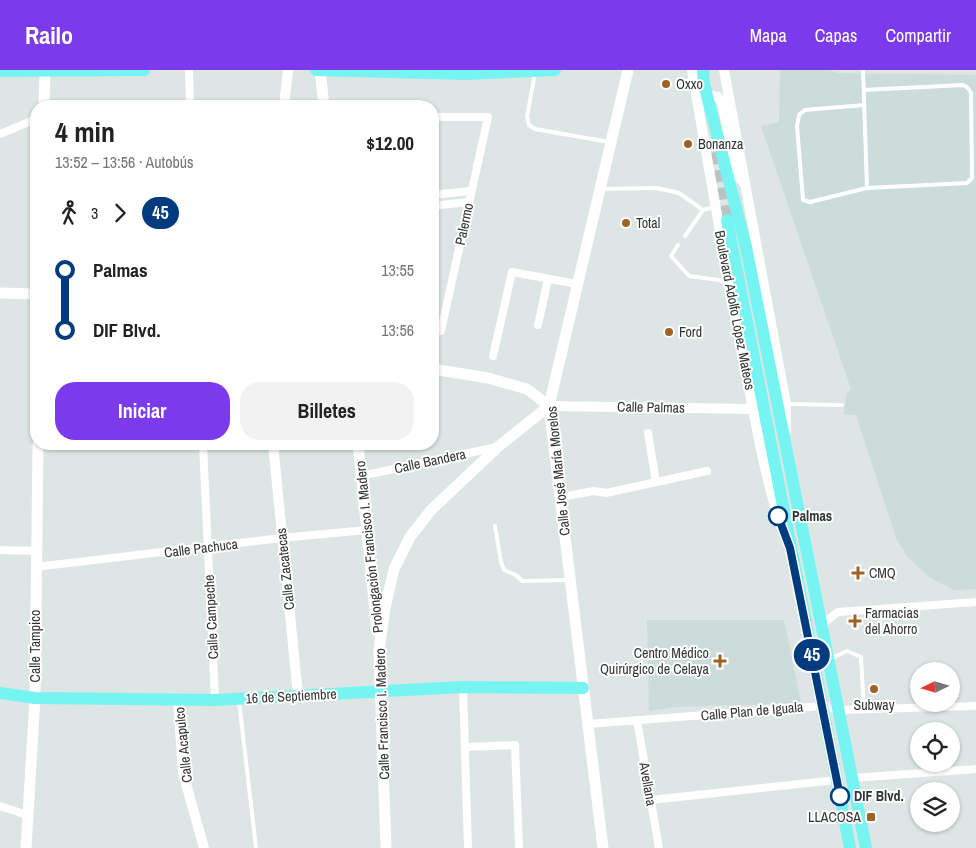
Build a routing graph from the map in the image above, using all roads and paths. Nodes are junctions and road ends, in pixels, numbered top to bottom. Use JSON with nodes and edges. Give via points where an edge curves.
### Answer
{"nodes":[{"id":1,"x":144,"y":70,"type":"edge"},
{"id":2,"x":189,"y":70,"type":"edge"},
{"id":3,"x":288,"y":70,"type":"edge"},
{"id":4,"x":318,"y":70,"type":"edge"},
{"id":5,"x":555,"y":70,"type":"edge"},
{"id":6,"x":628,"y":70,"type":"edge"},
{"id":7,"x":693,"y":70,"type":"edge"},
{"id":8,"x":703,"y":70,"type":"edge"},
{"id":9,"x":724,"y":70,"type":"edge"},
{"id":10,"x":863,"y":70,"type":"edge"},
{"id":11,"x":0,"y":71,"type":"edge"},
{"id":12,"x":45,"y":71,"type":"edge"},
{"id":13,"x":536,"y":71,"type":"junction"},
{"id":14,"x":704,"y":84,"type":"junction"},
{"id":15,"x":864,"y":90,"type":"junction"},
{"id":16,"x":44,"y":100,"type":"edge"},
{"id":17,"x":190,"y":100,"type":"edge"},
{"id":18,"x":285,"y":100,"type":"edge"},
{"id":19,"x":323,"y":100,"type":"edge"},
{"id":20,"x":864,"y":105,"type":"junction"},
{"id":21,"x":439,"y":117,"type":"edge"},
{"id":22,"x":30,"y":122,"type":"edge"},
{"id":23,"x":0,"y":134,"type":"edge"},
{"id":24,"x":704,"y":138,"type":"junction"},
{"id":25,"x":611,"y":142,"type":"junction"},
{"id":26,"x":746,"y":185,"type":"junction"},
{"id":27,"x":867,"y":188,"type":"junction"},
{"id":28,"x":600,"y":189,"type":"junction"},
{"id":29,"x":471,"y":191,"type":"junction"},
{"id":30,"x":439,"y":194,"type":"edge"},
{"id":31,"x":468,"y":202,"type":"junction"},
{"id":32,"x":439,"y":205,"type":"edge"},
{"id":33,"x":715,"y":207,"type":"junction"},
{"id":34,"x":703,"y":210,"type":"junction"},
{"id":35,"x":727,"y":220,"type":"tunnel mouth"},
{"id":36,"x":684,"y":236,"type":"dead end"},
{"id":37,"x":678,"y":245,"type":"dead end"},
{"id":38,"x":548,"y":279,"type":"junction"},
{"id":39,"x":577,"y":284,"type":"junction"},
{"id":40,"x":729,"y":286,"type":"junction"},
{"id":41,"x":0,"y":293,"type":"edge"},
{"id":42,"x":30,"y":294,"type":"edge"},
{"id":43,"x":439,"y":322,"type":"edge"},
{"id":44,"x":538,"y":325,"type":"dead end"},
{"id":45,"x":493,"y":356,"type":"dead end"},
{"id":46,"x":439,"y":371,"type":"edge"},
{"id":47,"x":786,"y":404,"type":"junction"},
{"id":48,"x":842,"y":405,"type":"dead end"},
{"id":49,"x":548,"y":406,"type":"junction"},
{"id":50,"x":753,"y":409,"type":"junction"},
{"id":51,"x":648,"y":433,"type":"dead end"},
{"id":52,"x":786,"y":444,"type":"junction"},
{"id":53,"x":499,"y":446,"type":"junction"},
{"id":54,"x":38,"y":450,"type":"edge"},
{"id":55,"x":203,"y":450,"type":"edge"},
{"id":56,"x":274,"y":450,"type":"edge"},
{"id":57,"x":359,"y":450,"type":"edge"},
{"id":58,"x":707,"y":471,"type":"dead end"},
{"id":59,"x":361,"y":476,"type":"junction"},
{"id":60,"x":656,"y":482,"type":"junction"},
{"id":61,"x":561,"y":496,"type":"junction"},
{"id":62,"x":495,"y":526,"type":"dead end"},
{"id":63,"x":367,"y":530,"type":"junction"},
{"id":64,"x":281,"y":538,"type":"junction"},
{"id":65,"x":208,"y":547,"type":"junction"},
{"id":66,"x":790,"y":548,"type":"junction"},
{"id":67,"x":0,"y":550,"type":"edge"},
{"id":68,"x":36,"y":551,"type":"junction"},
{"id":69,"x":35,"y":567,"type":"junction"},
{"id":70,"x":570,"y":580,"type":"junction"},
{"id":71,"x":976,"y":602,"type":"edge"},
{"id":72,"x":821,"y":625,"type":"junction"},
{"id":73,"x":379,"y":650,"type":"junction"},
{"id":74,"x":828,"y":659,"type":"junction"},
{"id":75,"x":463,"y":687,"type":"junction"},
{"id":76,"x":583,"y":688,"type":"junction"},
{"id":77,"x":381,"y":691,"type":"junction"},
{"id":78,"x":0,"y":693,"type":"edge"},
{"id":79,"x":298,"y":695,"type":"junction"},
{"id":80,"x":35,"y":698,"type":"junction"},
{"id":81,"x":178,"y":699,"type":"junction"},
{"id":82,"x":239,"y":699,"type":"junction"},
{"id":83,"x":215,"y":700,"type":"junction"},
{"id":84,"x":822,"y":706,"type":"junction"},
{"id":85,"x":976,"y":706,"type":"edge"},
{"id":86,"x":838,"y":710,"type":"junction"},
{"id":87,"x":864,"y":710,"type":"junction"},
{"id":88,"x":637,"y":720,"type":"junction"},
{"id":89,"x":588,"y":724,"type":"junction"},
{"id":90,"x":465,"y":746,"type":"junction"},
{"id":91,"x":976,"y":768,"type":"edge"},
{"id":92,"x":853,"y":778,"type":"junction"},
{"id":93,"x":837,"y":780,"type":"junction"},
{"id":94,"x":650,"y":800,"type":"junction"},
{"id":95,"x":0,"y":806,"type":"edge"},
{"id":96,"x":27,"y":815,"type":"junction"},
{"id":97,"x":26,"y":848,"type":"edge"},
{"id":98,"x":204,"y":848,"type":"edge"},
{"id":99,"x":256,"y":848,"type":"edge"},
{"id":100,"x":386,"y":848,"type":"edge"},
{"id":101,"x":468,"y":848,"type":"edge"},
{"id":102,"x":519,"y":848,"type":"edge"},
{"id":103,"x":603,"y":848,"type":"edge"},
{"id":104,"x":659,"y":848,"type":"edge"},
{"id":105,"x":850,"y":848,"type":"edge"},
{"id":106,"x":866,"y":848,"type":"edge"}],
"edges":[{"from":1,"to":12,"type":"main road"},
{"from":2,"to":17,"type":"street"},
{"from":3,"to":18,"type":"street"},
{"from":4,"to":13,"type":"main road","via":[[466,74]]},
{"from":4,"to":19,"type":"main road"},
{"from":5,"to":13,"type":"main road"},
{"from":6,"to":25,"type":"main road","name":"Calle José María Morelos"},
{"from":7,"to":14,"type":"main road"},
{"from":7,"to":24,"type":"street","name":"Boulevard Adolfo López Mateos"},
{"from":8,"to":14,"type":"main road","name":"Boulevard Adolfo López Mateos"},
{"from":9,"to":26,"type":"street","name":"Boulevard Adolfo López Mateos"},
{"from":10,"to":15,"type":"lane"},
{"from":11,"to":12,"type":"main road"},
{"from":12,"to":16,"type":"main road"},
{"from":13,"to":25,"type":"lane","via":[[527,117],[529,126]]},
{"from":14,"to":52,"type":"main road","name":"Boulevard Adolfo López Mateos","via":[[746,247]]},
{"from":15,"to":20,"type":"lane"},
{"from":15,"to":27,"type":"lane","via":[[963,86],[971,93],[972,178],[967,183]]},
{"from":20,"to":27,"type":"lane"},
{"from":20,"to":27,"type":"lane","via":[[805,110],[798,115],[797,126],[803,200],[810,202]]},
{"from":21,"to":29,"type":"street","name":"Palermo","via":[[488,117]]},
{"from":22,"to":23,"type":"street"},
{"from":24,"to":26,"type":"street","via":[[707,121],[704,105],[707,97],[716,96],[724,107],[736,175]]},
{"from":24,"to":33,"type":"street","name":"Boulevard Adolfo López Mateos"},
{"from":25,"to":28,"type":"main road","name":"Calle José María Morelos"},
{"from":26,"to":47,"type":"street","name":"Boulevard Adolfo López Mateos"},
{"from":28,"to":34,"type":"lane","via":[[657,188],[679,193]]},
{"from":28,"to":39,"type":"main road","name":"Calle José María Morelos"},
{"from":29,"to":30,"type":"street"},
{"from":29,"to":31,"type":"street","name":"Palermo"},
{"from":31,"to":32,"type":"street"},
{"from":31,"to":43,"type":"street","name":"Palermo"},
{"from":33,"to":34,"type":"lane"},
{"from":33,"to":40,"type":"street","name":"Boulevard Adolfo López Mateos"},
{"from":34,"to":36,"type":"lane"},
{"from":35,"to":66,"type":"main road","name":"Boulevard Adolfo López Mateos"},
{"from":37,"to":40,"type":"lane","via":[[671,256],[689,276],[719,280]]},
{"from":38,"to":39,"type":"street"},
{"from":38,"to":44,"type":"street"},
{"from":38,"to":45,"type":"street","via":[[512,272]]},
{"from":39,"to":49,"type":"main road","name":"Calle José María Morelos"},
{"from":40,"to":50,"type":"street","name":"Boulevard Adolfo López Mateos"},
{"from":41,"to":42,"type":"main road"},
{"from":46,"to":49,"type":"main road","via":[[488,378],[527,389]]},
{"from":47,"to":48,"type":"lane"},
{"from":47,"to":52,"type":"street","name":"Boulevard Adolfo López Mateos"},
{"from":49,"to":50,"type":"street","name":"Calle Palmas"},
{"from":49,"to":53,"type":"main road","name":"Calle Francisco I. Madero"},
{"from":49,"to":61,"type":"main road","name":"Calle José María Morelos"},
{"from":50,"to":66,"type":"street","name":"Boulevard Adolfo López Mateos","via":[[772,500]]},
{"from":51,"to":60,"type":"street"},
{"from":52,"to":72,"type":"main road","name":"Boulevard Adolfo López Mateos"},
{"from":53,"to":59,"type":"street","name":"Calle Bandera"},
{"from":53,"to":73,"type":"main road","name":"Calle Francisco I. Madero","via":[[432,510],[410,537],[394,569]]},
{"from":54,"to":68,"type":"main road","name":"Calle Tampico"},
{"from":55,"to":65,"type":"street","name":"Calle Campeche"},
{"from":56,"to":64,"type":"street","name":"Calle Zacatecas"},
{"from":57,"to":59,"type":"main road","name":"Prolongación Francisco I. Madero"},
{"from":58,"to":60,"type":"street"},
{"from":59,"to":63,"type":"main road","name":"Prolongación Francisco I. Madero"},
{"from":60,"to":61,"type":"street","via":[[606,493],[594,491]]},
{"from":61,"to":70,"type":"main road","name":"Calle José María Morelos"},
{"from":62,"to":70,"type":"lane","via":[[504,570],[522,581]]},
{"from":63,"to":64,"type":"street","name":"Calle Pachuca"},
{"from":63,"to":73,"type":"main road","name":"Prolongación Francisco I. Madero"},
{"from":64,"to":65,"type":"street","name":"Calle Pachuca"},
{"from":64,"to":79,"type":"street","name":"Calle Zacatecas"},
{"from":65,"to":69,"type":"street","name":"Calle Pachuca"},
{"from":65,"to":83,"type":"street","name":"Calle Campeche"},
{"from":66,"to":84,"type":"main road","name":"Boulevard Adolfo López Mateos"},
{"from":67,"to":68,"type":"street"},
{"from":68,"to":69,"type":"main road","name":"Calle Tampico"},
{"from":69,"to":80,"type":"main road","name":"Calle Tampico"},
{"from":70,"to":76,"type":"main road","name":"Calle José María Morelos"},
{"from":71,"to":72,"type":"street","via":[[838,612]]},
{"from":72,"to":74,"type":"main road","name":"Boulevard Adolfo López Mateos"},
{"from":73,"to":77,"type":"main road","name":"Calle Francisco I. Madero"},
{"from":74,"to":86,"type":"main road","name":"Boulevard Adolfo López Mateos"},
{"from":74,"to":87,"type":"lane","via":[[846,651],[861,657]]},
{"from":75,"to":76,"type":"main road","name":"16 de Septiembre"},
{"from":75,"to":77,"type":"main road","name":"16 de Septiembre"},
{"from":75,"to":90,"type":"street"},
{"from":76,"to":89,"type":"main road","name":"Calle José María Morelos"},
{"from":77,"to":79,"type":"main road","name":"16 de Septiembre"},
{"from":77,"to":100,"type":"main road","name":"Calle Francisco I. Madero"},
{"from":78,"to":80,"type":"main road","name":"16 de Septiembre"},
{"from":79,"to":82,"type":"main road","name":"16 de Septiembre"},
{"from":80,"to":81,"type":"main road","name":"16 de Septiembre"},
{"from":80,"to":96,"type":"main road","name":"Calle Tampico"},
{"from":81,"to":83,"type":"main road","name":"16 de Septiembre"},
{"from":81,"to":98,"type":"street","name":"Calle Acapulco","via":[[183,773]]},
{"from":82,"to":83,"type":"main road","name":"16 de Septiembre"},
{"from":82,"to":99,"type":"lane"},
{"from":84,"to":86,"type":"street","name":"Calle Plan de Iguala"},
{"from":84,"to":88,"type":"street","name":"Calle Plan de Iguala"},
{"from":84,"to":93,"type":"main road","name":"Boulevard Adolfo López Mateos"},
{"from":85,"to":87,"type":"street","name":"Calle Plan de Iguala"},
{"from":86,"to":87,"type":"street","name":"Calle Plan de Iguala"},
{"from":86,"to":92,"type":"main road","name":"Boulevard Adolfo López Mateos"},
{"from":88,"to":89,"type":"street","name":"Calle Plan de Iguala"},
{"from":88,"to":94,"type":"street","name":"Avellana"},
{"from":89,"to":103,"type":"main road","name":"Calle José María Morelos"},
{"from":90,"to":101,"type":"street"},
{"from":90,"to":102,"type":"street","via":[[515,745]]},
{"from":91,"to":92,"type":"street"},
{"from":92,"to":106,"type":"main road","name":"Boulevard Adolfo López Mateos"},
{"from":93,"to":94,"type":"street"},
{"from":93,"to":105,"type":"main road","name":"Boulevard Adolfo López Mateos"},
{"from":94,"to":104,"type":"street","name":"Avellana"},
{"from":95,"to":96,"type":"street"},
{"from":96,"to":97,"type":"main road","name":"Calle Tampico"}]}
